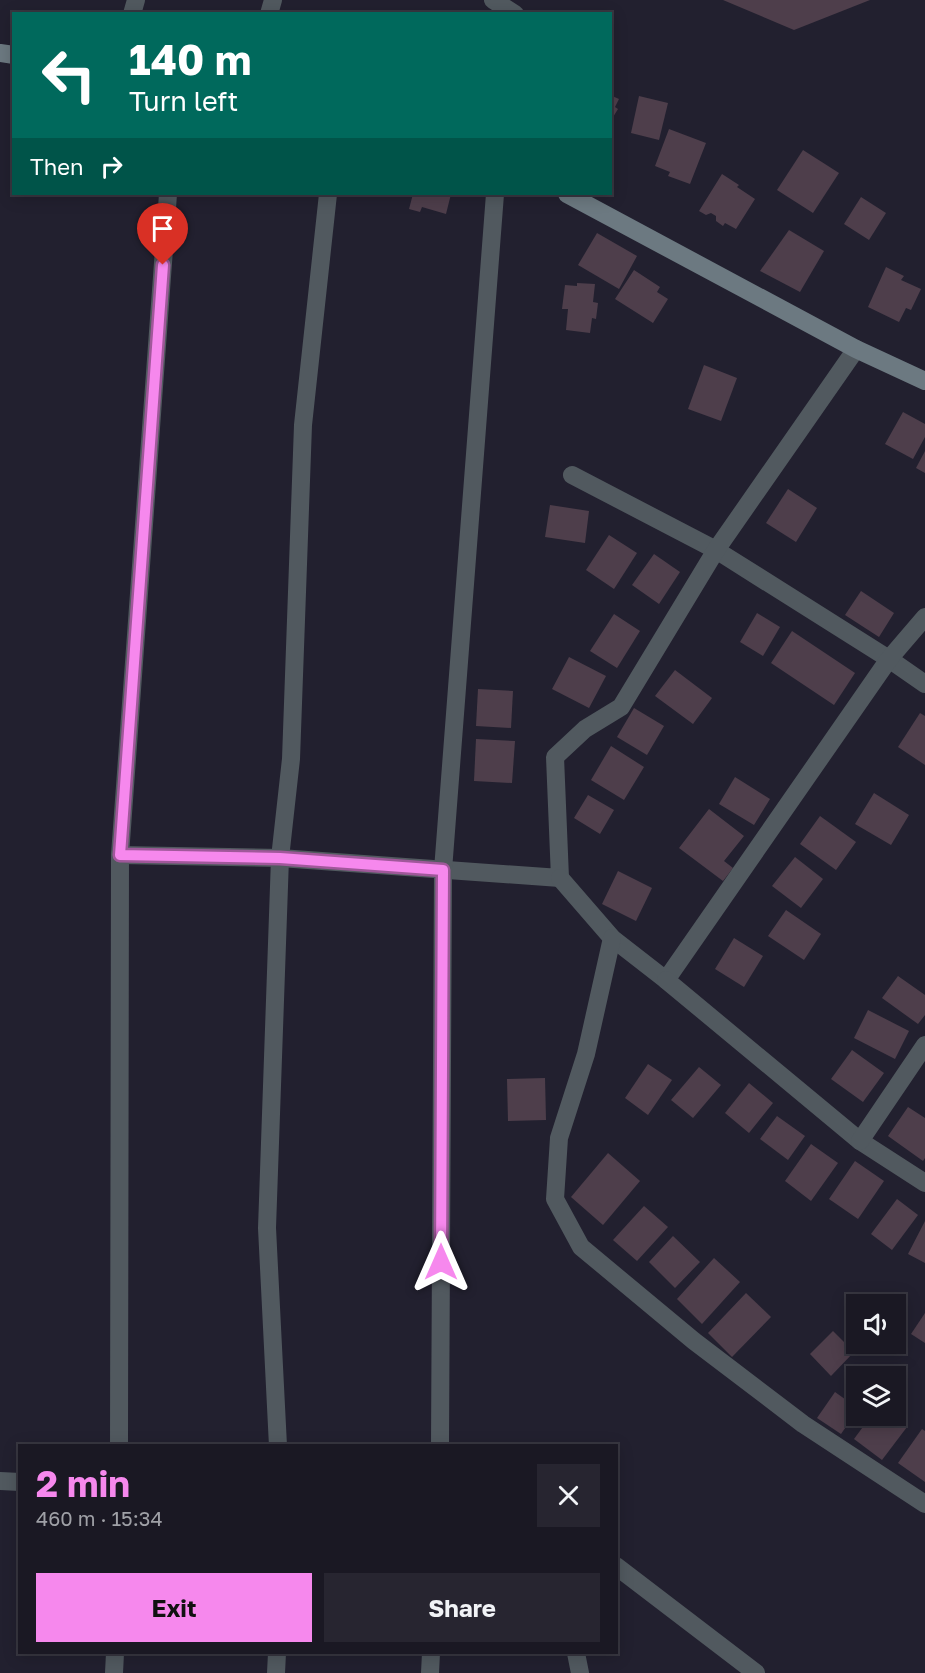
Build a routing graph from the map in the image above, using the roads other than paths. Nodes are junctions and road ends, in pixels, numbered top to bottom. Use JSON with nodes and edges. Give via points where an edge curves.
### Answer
{"nodes":[{"id":1,"x":493,"y":0,"type":"edge"},
{"id":2,"x":512,"y":12,"type":"edge"},
{"id":3,"x":168,"y":195,"type":"edge"},
{"id":4,"x":328,"y":195,"type":"edge"},
{"id":5,"x":495,"y":195,"type":"edge"},
{"id":6,"x":569,"y":195,"type":"edge"},
{"id":7,"x":856,"y":349,"type":"junction"},
{"id":8,"x":925,"y":381,"type":"edge"},
{"id":9,"x":572,"y":475,"type":"dead end"},
{"id":10,"x":716,"y":550,"type":"junction"},
{"id":11,"x":925,"y":616,"type":"edge"},
{"id":12,"x":889,"y":659,"type":"junction"},
{"id":13,"x":925,"y":684,"type":"edge"},
{"id":14,"x":120,"y":855,"type":"junction"},
{"id":15,"x":280,"y":858,"type":"junction"},
{"id":16,"x":443,"y":870,"type":"junction"},
{"id":17,"x":560,"y":878,"type":"junction"},
{"id":18,"x":612,"y":938,"type":"junction"},
{"id":19,"x":666,"y":980,"type":"junction"},
{"id":20,"x":925,"y":1045,"type":"edge"},
{"id":21,"x":860,"y":1141,"type":"junction"},
{"id":22,"x":925,"y":1183,"type":"edge"},
{"id":23,"x":120,"y":1444,"type":"edge"},
{"id":24,"x":278,"y":1444,"type":"edge"},
{"id":25,"x":440,"y":1444,"type":"edge"},
{"id":26,"x":0,"y":1481,"type":"edge"},
{"id":27,"x":18,"y":1482,"type":"edge"},
{"id":28,"x":925,"y":1504,"type":"edge"},
{"id":29,"x":618,"y":1568,"type":"edge"},
{"id":30,"x":115,"y":1654,"type":"edge"},
{"id":31,"x":277,"y":1654,"type":"edge"},
{"id":32,"x":431,"y":1654,"type":"edge"},
{"id":33,"x":576,"y":1654,"type":"edge"},
{"id":34,"x":114,"y":1673,"type":"edge"},
{"id":35,"x":276,"y":1673,"type":"edge"},
{"id":36,"x":430,"y":1673,"type":"edge"},
{"id":37,"x":580,"y":1673,"type":"edge"},
{"id":38,"x":756,"y":1673,"type":"edge"}],
"edges":[{"from":1,"to":2,"type":"street"},
{"from":3,"to":14,"type":"street"},
{"from":4,"to":15,"type":"street","via":[[303,426],[291,759]]},
{"from":5,"to":16,"type":"street"},
{"from":6,"to":7,"type":"street"},
{"from":7,"to":8,"type":"street"},
{"from":7,"to":10,"type":"street"},
{"from":9,"to":10,"type":"street"},
{"from":10,"to":12,"type":"street"},
{"from":10,"to":17,"type":"street","via":[[621,707],[585,729],[555,757]]},
{"from":11,"to":12,"type":"street"},
{"from":12,"to":13,"type":"street"},
{"from":12,"to":19,"type":"street"},
{"from":14,"to":15,"type":"street"},
{"from":14,"to":23,"type":"street"},
{"from":15,"to":16,"type":"street"},
{"from":15,"to":24,"type":"street","via":[[267,1228]]},
{"from":16,"to":17,"type":"street"},
{"from":16,"to":25,"type":"street"},
{"from":17,"to":18,"type":"street"},
{"from":18,"to":19,"type":"street"},
{"from":18,"to":28,"type":"street","via":[[586,1054],[559,1138],[555,1199],[576,1238],[581,1247],[703,1348],[803,1424]]},
{"from":19,"to":21,"type":"street"},
{"from":20,"to":21,"type":"street"},
{"from":21,"to":22,"type":"street"},
{"from":26,"to":27,"type":"street"},
{"from":29,"to":38,"type":"street"},
{"from":30,"to":34,"type":"street"},
{"from":31,"to":35,"type":"street"},
{"from":32,"to":36,"type":"street"},
{"from":33,"to":37,"type":"street"}]}
